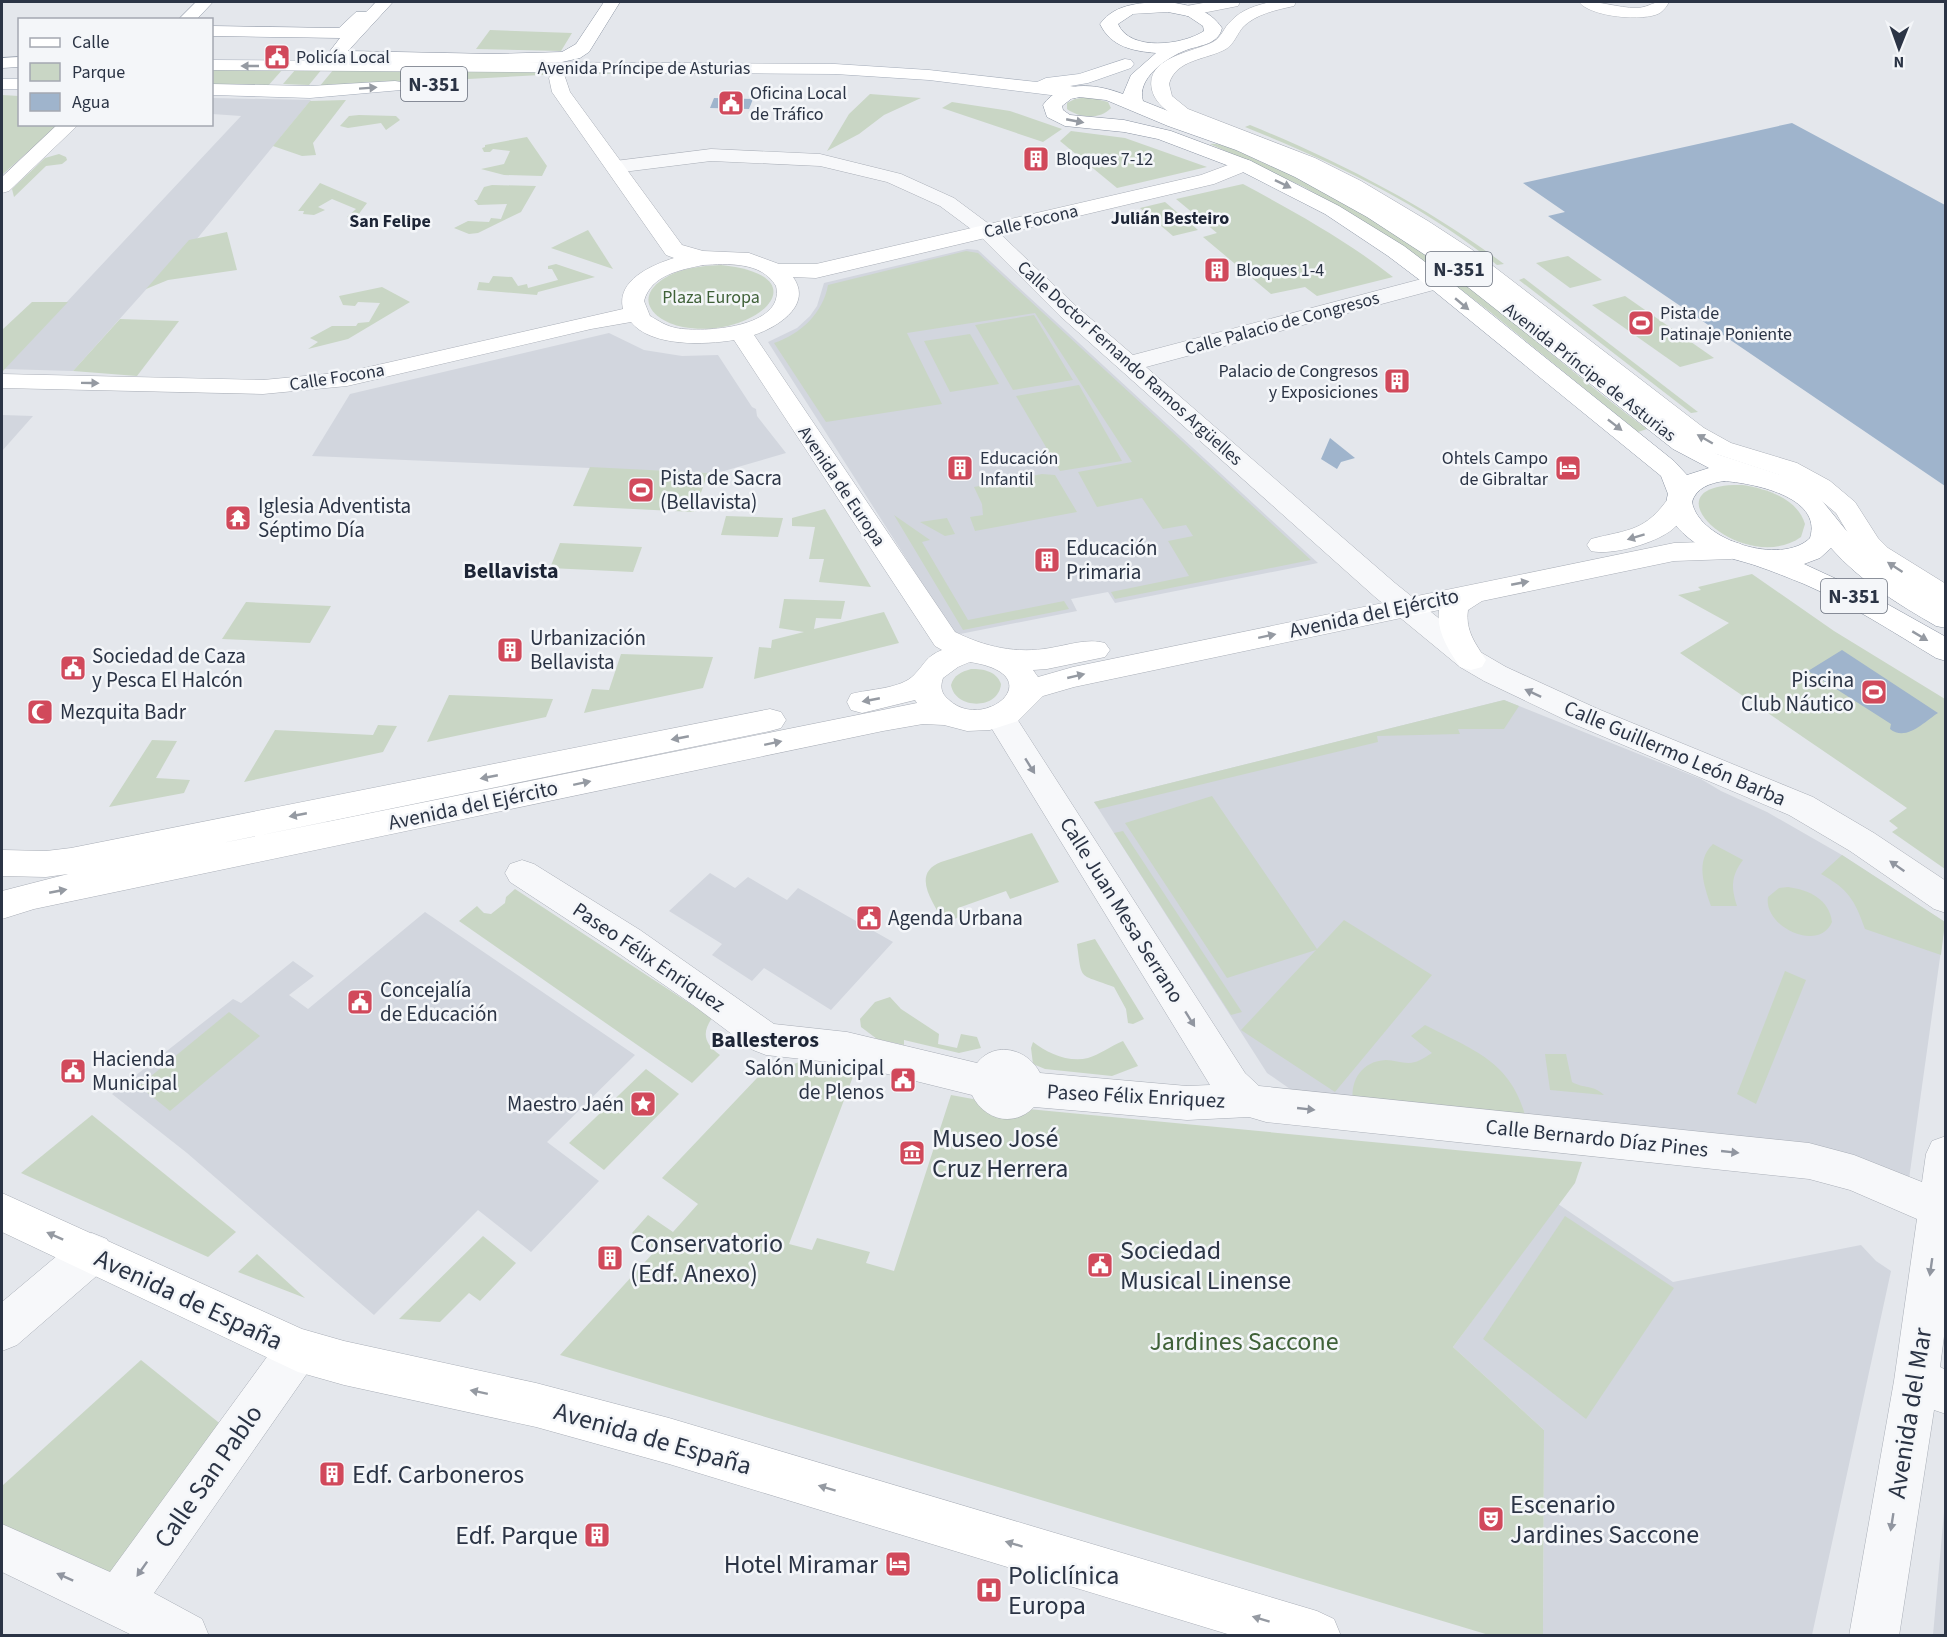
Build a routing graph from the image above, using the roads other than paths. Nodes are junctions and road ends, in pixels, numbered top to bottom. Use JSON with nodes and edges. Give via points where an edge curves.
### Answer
{"nodes":[{"id":1,"x":205,"y":2,"type":"edge"},
{"id":2,"x":364,"y":2,"type":"edge"},
{"id":3,"x":375,"y":2,"type":"edge"},
{"id":4,"x":385,"y":2,"type":"edge"},
{"id":5,"x":612,"y":2,"type":"edge"},
{"id":6,"x":1148,"y":2,"type":"edge"},
{"id":7,"x":1232,"y":2,"type":"edge"},
{"id":8,"x":1267,"y":2,"type":"edge"},
{"id":9,"x":1288,"y":2,"type":"edge"},
{"id":10,"x":1587,"y":2,"type":"edge"},
{"id":11,"x":1661,"y":2,"type":"edge"},
{"id":12,"x":1168,"y":7,"type":"junction"},
{"id":13,"x":1187,"y":11,"type":"junction"},
{"id":14,"x":188,"y":18,"type":"edge"},
{"id":15,"x":1213,"y":28,"type":"junction"},
{"id":16,"x":213,"y":31,"type":"edge"},
{"id":17,"x":292,"y":32,"type":"junction"},
{"id":18,"x":344,"y":38,"type":"junction"},
{"id":19,"x":1131,"y":43,"type":"junction"},
{"id":20,"x":1178,"y":47,"type":"junction"},
{"id":21,"x":2,"y":64,"type":"edge"},
{"id":22,"x":18,"y":64,"type":"edge"},
{"id":23,"x":1125,"y":64,"type":"junction"},
{"id":24,"x":213,"y":65,"type":"edge"},
{"id":25,"x":558,"y":78,"type":"junction"},
{"id":26,"x":984,"y":81,"type":"junction"},
{"id":27,"x":2,"y":84,"type":"edge"},
{"id":28,"x":18,"y":84,"type":"edge"},
{"id":29,"x":213,"y":90,"type":"edge"},
{"id":30,"x":1080,"y":92,"type":"junction"},
{"id":31,"x":1135,"y":105,"type":"junction"},
{"id":32,"x":1052,"y":111,"type":"junction"},
{"id":33,"x":68,"y":126,"type":"edge"},
{"id":34,"x":1244,"y":165,"type":"junction"},
{"id":35,"x":615,"y":167,"type":"junction"},
{"id":36,"x":2,"y":188,"type":"edge"},
{"id":37,"x":986,"y":231,"type":"junction"},
{"id":38,"x":670,"y":259,"type":"junction"},
{"id":39,"x":773,"y":270,"type":"junction"},
{"id":40,"x":816,"y":271,"type":"junction"},
{"id":41,"x":1437,"y":282,"type":"junction"},
{"id":42,"x":789,"y":288,"type":"junction"},
{"id":43,"x":636,"y":314,"type":"junction"},
{"id":44,"x":740,"y":332,"type":"junction"},
{"id":45,"x":1128,"y":364,"type":"junction"},
{"id":46,"x":2,"y":381,"type":"edge"},
{"id":47,"x":1757,"y":477,"type":"junction"},
{"id":48,"x":1680,"y":498,"type":"junction"},
{"id":49,"x":1822,"y":517,"type":"junction"},
{"id":50,"x":1743,"y":553,"type":"junction"},
{"id":51,"x":1476,"y":591,"type":"junction"},
{"id":52,"x":1946,"y":597,"type":"edge"},
{"id":53,"x":1396,"y":598,"type":"junction"},
{"id":54,"x":1946,"y":619,"type":"edge"},
{"id":55,"x":1946,"y":651,"type":"edge"},
{"id":56,"x":944,"y":659,"type":"junction"},
{"id":57,"x":1009,"y":660,"type":"junction"},
{"id":58,"x":1471,"y":660,"type":"junction"},
{"id":59,"x":1011,"y":707,"type":"junction"},
{"id":60,"x":946,"y":714,"type":"junction"},
{"id":61,"x":2,"y":869,"type":"edge"},
{"id":62,"x":522,"y":873,"type":"dead end"},
{"id":63,"x":1946,"y":899,"type":"edge"},
{"id":64,"x":2,"y":905,"type":"edge"},
{"id":65,"x":1248,"y":1100,"type":"junction"},
{"id":66,"x":1946,"y":1154,"type":"edge"},
{"id":67,"x":1939,"y":1209,"type":"junction"},
{"id":68,"x":2,"y":1212,"type":"edge"},
{"id":69,"x":92,"y":1253,"type":"junction"},
{"id":70,"x":2,"y":1330,"type":"edge"},
{"id":71,"x":298,"y":1350,"type":"junction"},
{"id":72,"x":1930,"y":1387,"type":"edge"},
{"id":73,"x":2,"y":1548,"type":"edge"},
{"id":74,"x":119,"y":1601,"type":"junction"},
{"id":75,"x":184,"y":1635,"type":"edge"},
{"id":76,"x":1317,"y":1635,"type":"edge"},
{"id":77,"x":1874,"y":1635,"type":"edge"}],
"edges":[{"from":1,"to":14,"type":"main road"},
{"from":2,"to":17,"type":"main road","via":[[335,28]]},
{"from":3,"to":18,"type":"main road"},
{"from":4,"to":18,"type":"main road","via":[[355,34]]},
{"from":5,"to":18,"type":"main road","via":[[583,48],[562,57],[345,56],[339,51]]},
{"from":6,"to":12,"type":"main road"},
{"from":7,"to":13,"type":"main road"},
{"from":8,"to":15,"type":"main road","via":[[1234,14]]},
{"from":52,"to":9,"type":"main road","one_way":true,"via":[[1878,554],[1846,508],[1821,487],[1788,469],[1722,448],[1695,433],[1423,226],[1331,174],[1186,115],[1161,94],[1160,82],[1167,70],[1188,57],[1222,45],[1246,16]]},
{"from":10,"to":11,"type":"main road","via":[[1608,10],[1632,12],[1653,9]]},
{"from":12,"to":13,"type":"main road"},
{"from":12,"to":19,"type":"main road","via":[[1131,10],[1113,18],[1109,30]]},
{"from":13,"to":15,"type":"main road","via":[[1205,18]]},
{"from":15,"to":20,"type":"main road","via":[[1201,42]]},
{"from":16,"to":17,"type":"main road"},
{"from":17,"to":18,"type":"main road"},
{"from":19,"to":20,"type":"main road"},
{"from":19,"to":23,"type":"main road"},
{"from":20,"to":31,"type":"main road","via":[[1133,85],[1131,96]]},
{"from":21,"to":22,"type":"main road"},
{"from":23,"to":26,"type":"main road","via":[[1070,81]]},
{"from":23,"to":30,"type":"main road","via":[[1117,73]]},
{"from":26,"to":24,"type":"main road","name":"Avenida Príncipe de Asturias","number":"N-351","one_way":true,"via":[[835,69]]},
{"from":29,"to":25,"type":"main road","name":"Avenida Príncipe de Asturias","number":"N-351","one_way":true,"via":[[310,92]]},
{"from":25,"to":32,"type":"main road","name":"Avenida Príncipe de Asturias","number":"N-351","via":[[734,75],[865,79],[972,90]]},
{"from":25,"to":35,"type":"main road","via":[[561,92]]},
{"from":26,"to":30,"type":"main road","name":"Avenida Príncipe de Asturias","number":"N-351"},
{"from":27,"to":28,"type":"main road"},
{"from":30,"to":31,"type":"main road","name":"Avenida Príncipe de Asturias","number":"N-351","via":[[1112,95]]},
{"from":30,"to":32,"type":"main road","via":[[1056,99]]},
{"from":31,"to":47,"type":"main road","name":"Avenida Príncipe de Asturias","number":"N-351","via":[[1306,174],[1404,229],[1682,444],[1708,459]]},
{"from":32,"to":34,"type":"main road","name":"Avenida Príncipe de Asturias","number":"N-351","one_way":true,"via":[[1060,118],[1079,123],[1124,126],[1164,135]]},
{"from":33,"to":36,"type":"main road"},
{"from":34,"to":37,"type":"main road","name":"Calle Focona","via":[[1207,180]]},
{"from":34,"to":41,"type":"main road","name":"Avenida Príncipe de Asturias","number":"N-351","one_way":true,"via":[[1332,210]]},
{"from":35,"to":37,"type":"street","name":"Calle Doctor Fernando Ramos Argüelles","via":[[711,155],[820,160],[874,172],[916,187],[947,202]]},
{"from":35,"to":38,"type":"main road"},
{"from":37,"to":40,"type":"main road","name":"Calle Focona"},
{"from":37,"to":45,"type":"street","name":"Calle Doctor Fernando Ramos Argüelles"},
{"from":38,"to":39,"type":"main road","via":[[744,260]]},
{"from":38,"to":43,"type":"main road","via":[[638,288],[633,304]]},
{"from":39,"to":40,"type":"main road","name":"Calle Focona"},
{"from":39,"to":42,"type":"main road"},
{"from":40,"to":42,"type":"main road","name":"Calle Focona"},
{"from":41,"to":45,"type":"street","name":"Calle Palacio de Congresos"},
{"from":41,"to":48,"type":"main road","name":"Avenida Príncipe de Asturias","number":"N-351","one_way":true,"via":[[1665,465],[1673,473]]},
{"from":42,"to":44,"type":"main road","via":[[778,314]]},
{"from":43,"to":44,"type":"main road","via":[[643,322],[677,335]]},
{"from":46,"to":43,"type":"main road","name":"Calle Focona","one_way":true,"via":[[263,387],[317,383]]},
{"from":44,"to":56,"type":"main road","name":"Avenida de Europa"},
{"from":45,"to":53,"type":"street","name":"Calle Doctor Fernando Ramos Argüelles"},
{"from":47,"to":48,"type":"main road","number":"N-351","via":[[1709,475],[1691,482]]},
{"from":47,"to":49,"type":"main road","number":"N-351","via":[[1797,493]]},
{"from":48,"to":50,"type":"main road","number":"N-351","via":[[1688,522],[1698,532]]},
{"from":48,"to":53,"type":"main road","name":"Avenida del Ejército","one_way":true,"via":[[1673,515],[1652,532]]},
{"from":49,"to":50,"type":"main road","number":"N-351","via":[[1825,536],[1813,550],[1788,558]]},
{"from":49,"to":54,"type":"main road","number":"N-351","via":[[1859,563]]},
{"from":51,"to":50,"type":"main road","name":"Avenida del Ejército","one_way":true,"via":[[1674,552]]},
{"from":50,"to":55,"type":"main road","number":"N-351","one_way":true,"via":[[1826,581]]},
{"from":51,"to":53,"type":"main road","name":"Avenida del Ejército"},
{"from":51,"to":58,"type":"main road","via":[[1454,606],[1452,615],[1452,628]]},
{"from":53,"to":57,"type":"main road","name":"Avenida del Ejército","via":[[1064,657]]},
{"from":53,"to":58,"type":"street","name":"Calle Guillermo León Barba"},
{"from":59,"to":53,"type":"main road","name":"Avenida del Ejército","one_way":true,"via":[[1032,689],[1073,677]]},
{"from":56,"to":57,"type":"main road","via":[[997,655]]},
{"from":56,"to":60,"type":"main road","via":[[926,691]]},
{"from":56,"to":61,"type":"main road","name":"Avenida del Ejército","one_way":true,"via":[[904,693],[95,857]]},
{"from":57,"to":59,"type":"main road","via":[[1024,677],[1026,687]]},
{"from":63,"to":58,"type":"street","name":"Calle Guillermo León Barba","one_way":true,"via":[[1801,806],[1587,717]]},
{"from":59,"to":60,"type":"main road","via":[[972,720]]},
{"from":59,"to":65,"type":"street","name":"Calle Juan Mesa Serrano","one_way":true,"via":[[1231,1085]]},
{"from":64,"to":60,"type":"main road","name":"Avenida del Ejército","one_way":true,"via":[[34,895],[883,720],[923,713]]},
{"from":62,"to":65,"type":"street","name":"Paseo Félix Enriquez","via":[[627,940],[766,1039],[847,1048],[987,1082],[992,1096],[1002,1101],[1014,1100],[1025,1089],[1187,1103]]},
{"from":65,"to":67,"type":"street","name":"Calle Bernardo Díaz Pines","one_way":true,"via":[[1275,1106],[1809,1161],[1854,1173]]},
{"from":66,"to":67,"type":"street","name":"Avenida del Mar"},
{"from":67,"to":72,"type":"street","name":"Avenida del Mar","one_way":true},
{"from":69,"to":68,"type":"main road","name":"Avenida de España","one_way":true},
{"from":69,"to":70,"type":"street"},
{"from":69,"to":71,"type":"main road","name":"Avenida de España"},
{"from":71,"to":74,"type":"street","name":"Calle San Pablo","one_way":true},
{"from":76,"to":71,"type":"main road","name":"Avenida de España","one_way":true,"via":[[669,1441],[536,1405]]},
{"from":72,"to":77,"type":"street","name":"Avenida del Mar","one_way":true},
{"from":74,"to":73,"type":"street","one_way":true},
{"from":74,"to":75,"type":"street"}]}
